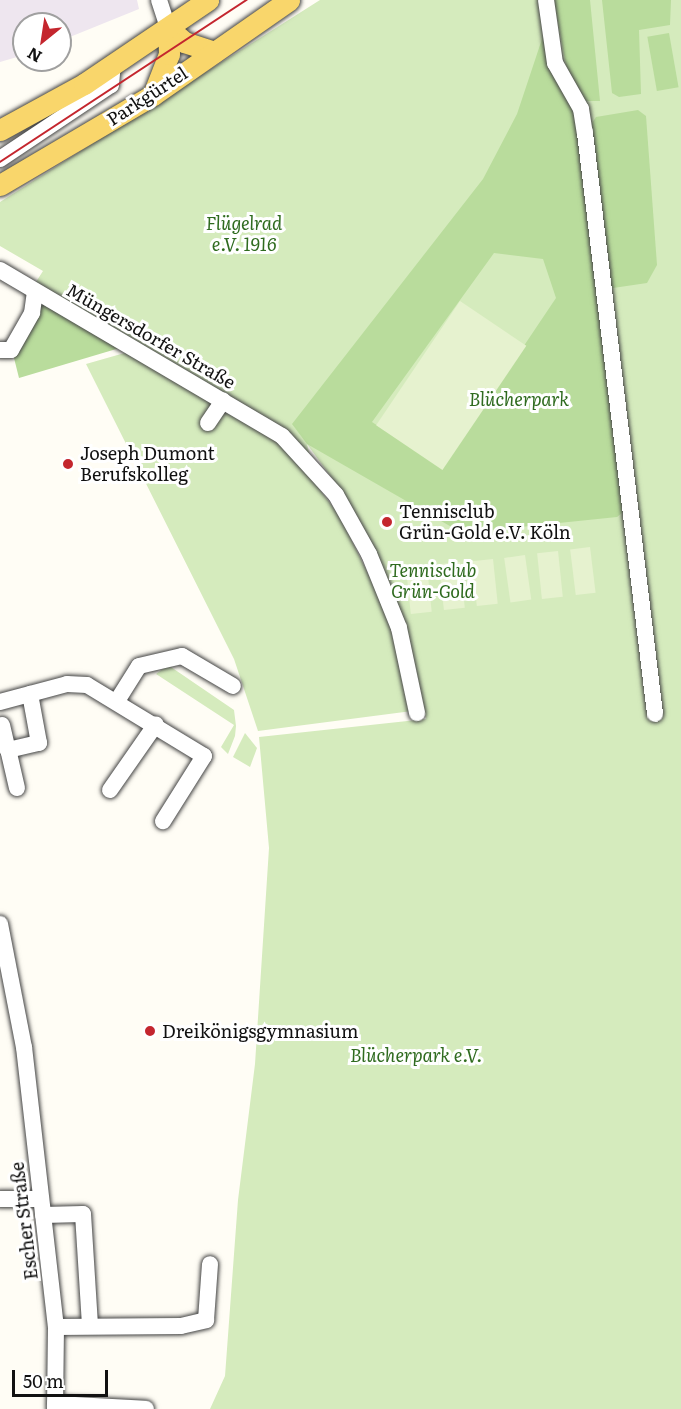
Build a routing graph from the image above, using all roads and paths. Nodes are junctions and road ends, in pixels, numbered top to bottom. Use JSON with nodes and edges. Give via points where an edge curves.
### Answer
{"nodes":[{"id":1,"x":159,"y":0,"type":"edge"},
{"id":2,"x":208,"y":0,"type":"edge"},
{"id":3,"x":289,"y":0,"type":"edge"},
{"id":4,"x":546,"y":0,"type":"edge"},
{"id":5,"x":168,"y":28,"type":"junction"},
{"id":6,"x":214,"y":52,"type":"junction"},
{"id":7,"x":113,"y":64,"type":"junction"},
{"id":8,"x":153,"y":95,"type":"junction"},
{"id":9,"x":0,"y":130,"type":"edge"},
{"id":10,"x":0,"y":159,"type":"edge"},
{"id":11,"x":0,"y":185,"type":"edge"},
{"id":12,"x":0,"y":270,"type":"edge"},
{"id":13,"x":35,"y":291,"type":"junction"},
{"id":14,"x":0,"y":350,"type":"edge"},
{"id":15,"x":223,"y":401,"type":"junction"},
{"id":16,"x":208,"y":423,"type":"dead end"},
{"id":17,"x":233,"y":686,"type":"dead end"},
{"id":18,"x":30,"y":694,"type":"junction"},
{"id":19,"x":117,"y":701,"type":"junction"},
{"id":20,"x":0,"y":702,"type":"edge"},
{"id":21,"x":417,"y":713,"type":"dead end"},
{"id":22,"x":655,"y":714,"type":"dead end"},
{"id":23,"x":156,"y":724,"type":"junction"},
{"id":24,"x":2,"y":725,"type":"dead end"},
{"id":25,"x":8,"y":750,"type":"junction"},
{"id":26,"x":18,"y":788,"type":"dead end"},
{"id":27,"x":110,"y":790,"type":"dead end"},
{"id":28,"x":163,"y":821,"type":"dead end"},
{"id":29,"x":0,"y":924,"type":"edge"},
{"id":30,"x":0,"y":1199,"type":"edge"},
{"id":31,"x":42,"y":1207,"type":"junction"},
{"id":32,"x":210,"y":1264,"type":"dead end"},
{"id":33,"x":90,"y":1326,"type":"junction"},
{"id":34,"x":56,"y":1327,"type":"junction"},
{"id":35,"x":55,"y":1406,"type":"edge"},
{"id":36,"x":146,"y":1409,"type":"edge"}],
"edges":[{"from":1,"to":5,"type":"street"},
{"from":2,"to":5,"type":"main road"},
{"from":3,"to":6,"type":"main road","name":"Parkgürtel"},
{"from":4,"to":22,"type":"street","via":[[555,63],[581,109],[585,133]]},
{"from":5,"to":6,"type":"main road","via":[[184,42]]},
{"from":5,"to":7,"type":"main road"},
{"from":5,"to":8,"type":"main road","via":[[169,54]]},
{"from":6,"to":8,"type":"main road","name":"Parkgürtel"},
{"from":7,"to":9,"type":"main road"},
{"from":7,"to":10,"type":"street","via":[[111,85]]},
{"from":8,"to":11,"type":"main road","name":"Parkgürtel"},
{"from":12,"to":13,"type":"street","name":"Müngersdorfer Straße"},
{"from":13,"to":14,"type":"street","via":[[32,313],[16,341],[8,352]]},
{"from":13,"to":15,"type":"street","name":"Müngersdorfer Straße"},
{"from":15,"to":16,"type":"street"},
{"from":15,"to":21,"type":"street","name":"Müngersdorfer Straße","via":[[282,436],[336,495],[369,554],[399,628]]},
{"from":17,"to":19,"type":"street","via":[[182,656],[139,666]]},
{"from":18,"to":19,"type":"street","via":[[87,685]]},
{"from":18,"to":20,"type":"street"},
{"from":18,"to":25,"type":"street","via":[[39,743]]},
{"from":19,"to":23,"type":"street"},
{"from":23,"to":27,"type":"street"},
{"from":23,"to":28,"type":"street","via":[[204,756]]},
{"from":24,"to":25,"type":"street"},
{"from":25,"to":26,"type":"street"},
{"from":29,"to":31,"type":"street","name":"Escher Straße","via":[[24,1047]]},
{"from":30,"to":31,"type":"street"},
{"from":31,"to":33,"type":"street","via":[[83,1214]]},
{"from":31,"to":34,"type":"street","name":"Escher Straße"},
{"from":32,"to":33,"type":"street","via":[[206,1320],[181,1326]]},
{"from":33,"to":34,"type":"street"},
{"from":34,"to":35,"type":"street","name":"Escher Straße"},
{"from":35,"to":36,"type":"street"}]}
